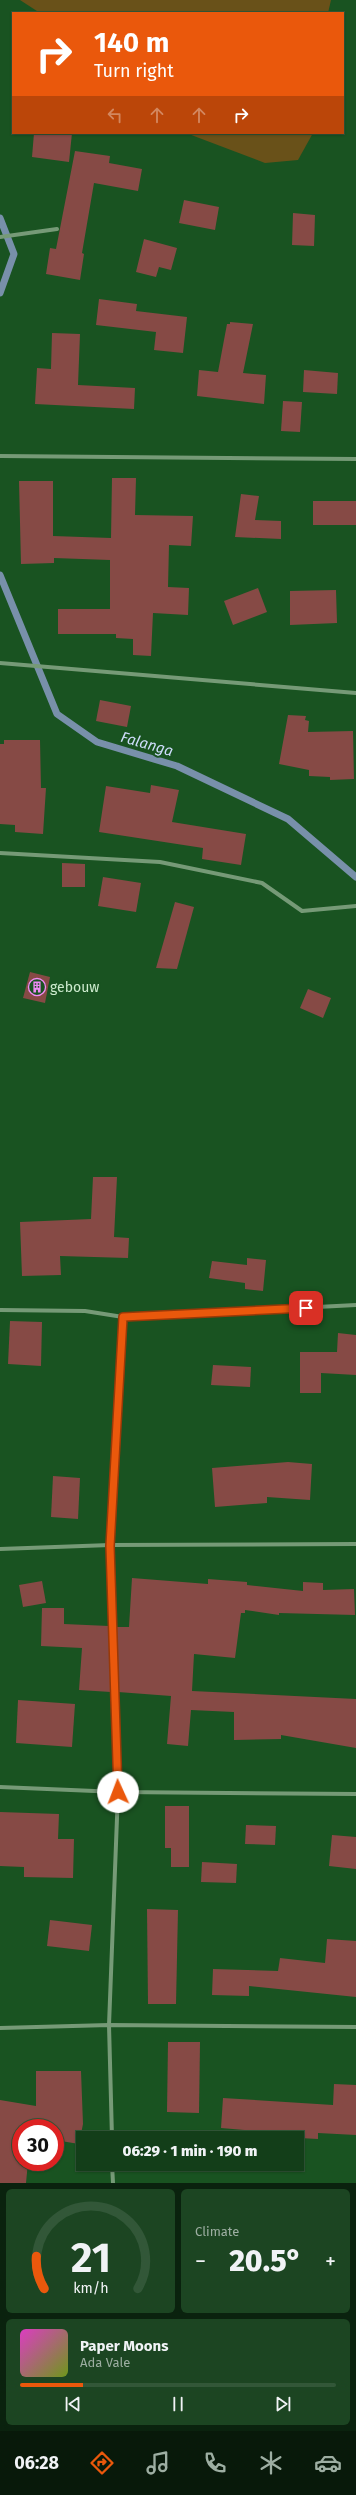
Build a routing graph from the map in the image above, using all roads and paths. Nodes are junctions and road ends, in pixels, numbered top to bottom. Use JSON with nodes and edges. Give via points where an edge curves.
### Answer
{"nodes":[{"id":1,"x":57,"y":229,"type":"dead end"},
{"id":2,"x":0,"y":237,"type":"edge"},
{"id":3,"x":0,"y":456,"type":"edge"},
{"id":4,"x":356,"y":459,"type":"edge"},
{"id":5,"x":0,"y":663,"type":"edge"},
{"id":6,"x":356,"y":693,"type":"edge"},
{"id":7,"x":0,"y":853,"type":"edge"},
{"id":8,"x":356,"y":906,"type":"edge"},
{"id":9,"x":356,"y":1306,"type":"edge"},
{"id":10,"x":0,"y":1310,"type":"edge"},
{"id":11,"x":123,"y":1317,"type":"junction"},
{"id":12,"x":356,"y":1544,"type":"edge"},
{"id":13,"x":110,"y":1546,"type":"junction"},
{"id":14,"x":0,"y":1549,"type":"edge"},
{"id":15,"x":0,"y":1787,"type":"edge"},
{"id":16,"x":118,"y":1792,"type":"junction"},
{"id":17,"x":356,"y":1794,"type":"edge"},
{"id":18,"x":109,"y":2025,"type":"junction"},
{"id":19,"x":356,"y":2027,"type":"edge"},
{"id":20,"x":0,"y":2028,"type":"edge"},
{"id":21,"x":112,"y":2131,"type":"edge"},
{"id":22,"x":112,"y":2171,"type":"edge"},
{"id":23,"x":113,"y":2183,"type":"edge"}],
"edges":[{"from":1,"to":2,"type":"street"},
{"from":3,"to":4,"type":"street"},
{"from":5,"to":6,"type":"street"},
{"from":7,"to":8,"type":"street","via":[[160,862],[262,883],[302,911]]},
{"from":9,"to":11,"type":"street"},
{"from":10,"to":11,"type":"street","via":[[84,1311]]},
{"from":11,"to":13,"type":"street"},
{"from":12,"to":13,"type":"street"},
{"from":13,"to":14,"type":"street"},
{"from":13,"to":16,"type":"street"},
{"from":15,"to":16,"type":"street"},
{"from":16,"to":17,"type":"street"},
{"from":16,"to":18,"type":"street"},
{"from":18,"to":19,"type":"street"},
{"from":18,"to":20,"type":"street"},
{"from":18,"to":21,"type":"street"},
{"from":22,"to":23,"type":"street"}]}
